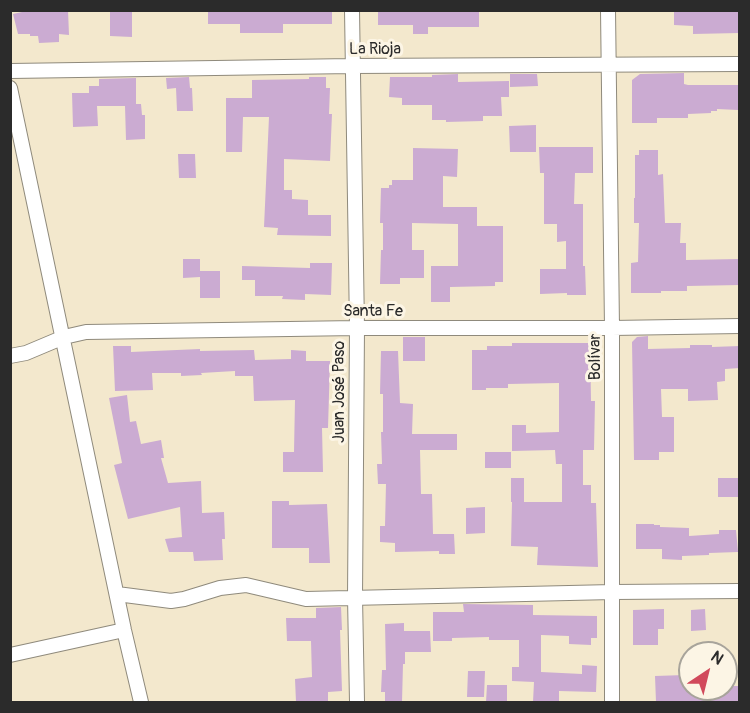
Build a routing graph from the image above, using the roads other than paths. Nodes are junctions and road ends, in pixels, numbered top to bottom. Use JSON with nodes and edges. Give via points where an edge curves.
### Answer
{"nodes":[{"id":1,"x":352,"y":10,"type":"edge"},
{"id":2,"x":608,"y":10,"type":"edge"},
{"id":3,"x":740,"y":64,"type":"edge"},
{"id":4,"x":608,"y":65,"type":"junction"},
{"id":5,"x":352,"y":66,"type":"junction"},
{"id":6,"x":10,"y":71,"type":"edge"},
{"id":7,"x":10,"y":88,"type":"edge"},
{"id":8,"x":740,"y":326,"type":"edge"},
{"id":9,"x":357,"y":328,"type":"junction"},
{"id":10,"x":612,"y":328,"type":"junction"},
{"id":11,"x":64,"y":337,"type":"junction"},
{"id":12,"x":10,"y":356,"type":"edge"},
{"id":13,"x":740,"y":591,"type":"edge"},
{"id":14,"x":613,"y":592,"type":"junction"},
{"id":15,"x":117,"y":594,"type":"junction"},
{"id":16,"x":355,"y":597,"type":"junction"},
{"id":17,"x":124,"y":630,"type":"junction"},
{"id":18,"x":10,"y":655,"type":"edge"},
{"id":19,"x":141,"y":702,"type":"edge"},
{"id":20,"x":357,"y":702,"type":"edge"},
{"id":21,"x":612,"y":702,"type":"edge"}],
"edges":[{"from":1,"to":5,"type":"street","name":"Juan José Paso"},
{"from":2,"to":4,"type":"street","name":"Bolívar"},
{"from":3,"to":4,"type":"street","name":"La Rioja"},
{"from":4,"to":5,"type":"street","name":"La Rioja"},
{"from":4,"to":10,"type":"street","name":"Bolívar"},
{"from":5,"to":6,"type":"street","name":"La Rioja"},
{"from":5,"to":9,"type":"street","name":"Juan José Paso"},
{"from":7,"to":11,"type":"street"},
{"from":8,"to":10,"type":"street","name":"Santa Fe"},
{"from":9,"to":10,"type":"street","name":"Santa Fe"},
{"from":9,"to":11,"type":"street","name":"Santa Fe","via":[[86,332]]},
{"from":9,"to":16,"type":"street","name":"Juan José Paso"},
{"from":10,"to":14,"type":"street","name":"Bolívar"},
{"from":11,"to":12,"type":"street","name":"Santa Fe"},
{"from":11,"to":15,"type":"street"},
{"from":13,"to":14,"type":"street"},
{"from":14,"to":16,"type":"street"},
{"from":14,"to":21,"type":"street","name":"Bolívar"},
{"from":15,"to":16,"type":"street","via":[[171,601],[246,585],[306,599]]},
{"from":15,"to":17,"type":"street"},
{"from":16,"to":20,"type":"street","name":"Juan José Paso"},
{"from":17,"to":18,"type":"street"},
{"from":17,"to":19,"type":"street"}]}
